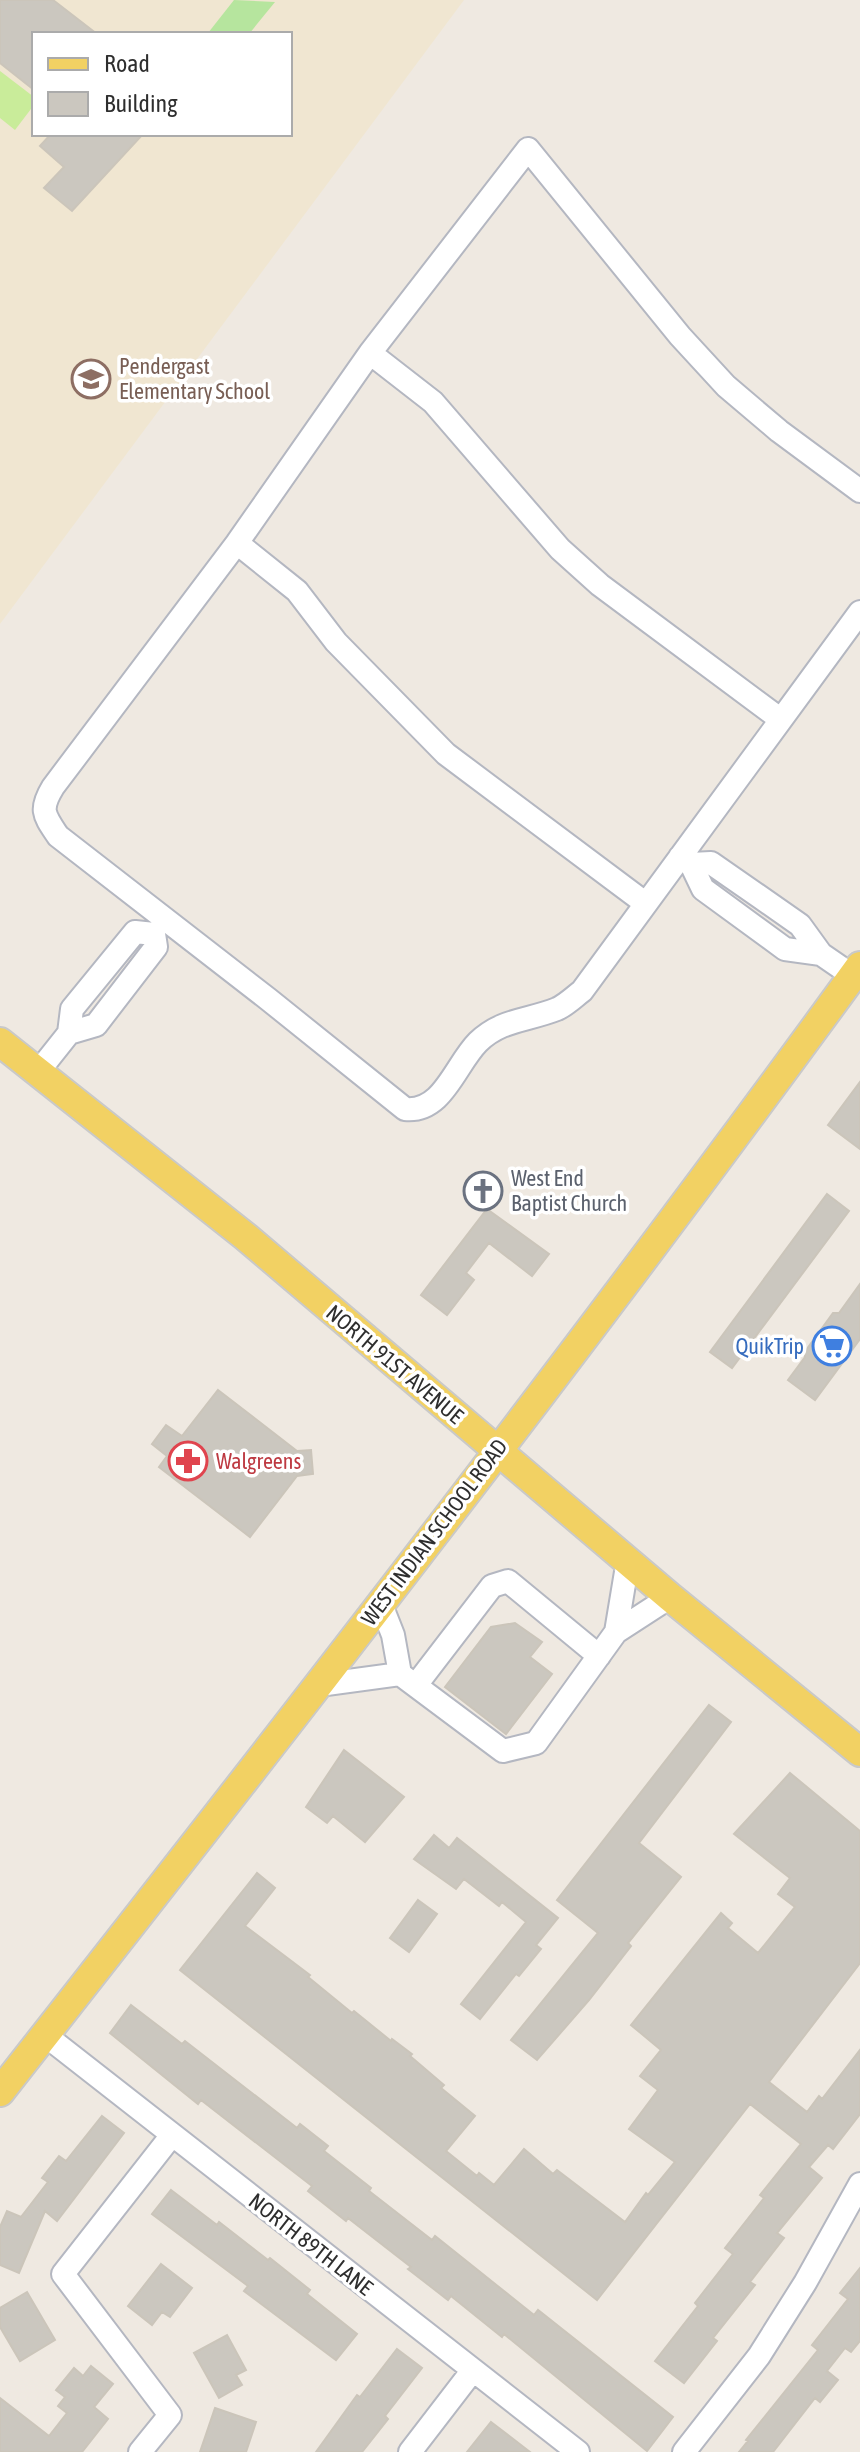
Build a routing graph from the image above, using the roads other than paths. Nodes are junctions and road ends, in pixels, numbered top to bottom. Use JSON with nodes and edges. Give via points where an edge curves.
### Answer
{"nodes":[{"id":1,"x":370,"y":353,"type":"junction"},
{"id":2,"x":860,"y":491,"type":"edge"},
{"id":3,"x":237,"y":543,"type":"junction"},
{"id":4,"x":860,"y":612,"type":"edge"},
{"id":5,"x":780,"y":719,"type":"junction"},
{"id":6,"x":685,"y":860,"type":"junction"},
{"id":7,"x":760,"y":897,"type":"junction"},
{"id":8,"x":645,"y":903,"type":"junction"},
{"id":9,"x":745,"y":920,"type":"junction"},
{"id":10,"x":161,"y":927,"type":"junction"},
{"id":11,"x":821,"y":954,"type":"junction"},
{"id":12,"x":856,"y":971,"type":"edge"},
{"id":13,"x":0,"y":1042,"type":"edge"},
{"id":14,"x":38,"y":1072,"type":"junction"},
{"id":15,"x":498,"y":1449,"type":"junction"},
{"id":16,"x":628,"y":1560,"type":"junction"},
{"id":17,"x":670,"y":1597,"type":"junction"},
{"id":18,"x":380,"y":1602,"type":"junction"},
{"id":19,"x":616,"y":1632,"type":"junction"},
{"id":20,"x":599,"y":1656,"type":"junction"},
{"id":21,"x":408,"y":1679,"type":"junction"},
{"id":22,"x":319,"y":1685,"type":"junction"},
{"id":23,"x":860,"y":1752,"type":"edge"},
{"id":24,"x":45,"y":2035,"type":"junction"},
{"id":25,"x":0,"y":2092,"type":"edge"},
{"id":26,"x":172,"y":2135,"type":"junction"},
{"id":27,"x":860,"y":2184,"type":"edge"},
{"id":28,"x":473,"y":2370,"type":"junction"},
{"id":29,"x":140,"y":2452,"type":"edge"},
{"id":30,"x":410,"y":2452,"type":"edge"},
{"id":31,"x":578,"y":2452,"type":"edge"},
{"id":32,"x":684,"y":2452,"type":"edge"}],
"edges":[{"from":1,"to":2,"type":"street","via":[[528,149],[726,386]]},
{"from":1,"to":3,"type":"street"},
{"from":1,"to":5,"type":"street","via":[[433,402],[560,549],[600,585]]},
{"from":3,"to":8,"type":"street","via":[[297,591],[336,642],[446,754]]},
{"from":3,"to":10,"type":"street","via":[[43,803],[58,836]]},
{"from":4,"to":5,"type":"street"},
{"from":5,"to":6,"type":"street"},
{"from":6,"to":7,"type":"street","via":[[711,863]]},
{"from":6,"to":8,"type":"street"},
{"from":6,"to":9,"type":"street","via":[[703,889]]},
{"from":7,"to":9,"type":"street"},
{"from":7,"to":11,"type":"street","via":[[800,925]]},
{"from":8,"to":10,"type":"street","via":[[582,991],[560,1008],[499,1025],[477,1044],[435,1100],[419,1111],[405,1109]]},
{"from":9,"to":11,"type":"street","via":[[785,949]]},
{"from":10,"to":14,"type":"street","via":[[156,947],[96,1025],[69,1033]]},
{"from":11,"to":12,"type":"street"},
{"from":12,"to":15,"type":"main road","name":"WEST INDIAN SCHOOL ROAD"},
{"from":13,"to":14,"type":"main road","name":"NORTH 91ST AVENUE"},
{"from":14,"to":15,"type":"main road","name":"NORTH 91ST AVENUE","via":[[246,1237]]},
{"from":15,"to":16,"type":"main road","name":"NORTH 91ST AVENUE"},
{"from":15,"to":18,"type":"main road","name":"WEST INDIAN SCHOOL ROAD"},
{"from":16,"to":17,"type":"main road","name":"NORTH 91ST AVENUE"},
{"from":16,"to":19,"type":"street"},
{"from":17,"to":19,"type":"street"},
{"from":17,"to":23,"type":"main road","name":"NORTH 91ST AVENUE"},
{"from":18,"to":21,"type":"street"},
{"from":18,"to":22,"type":"main road","name":"WEST INDIAN SCHOOL ROAD"},
{"from":19,"to":20,"type":"street"},
{"from":20,"to":21,"type":"street","via":[[508,1581],[492,1586]]},
{"from":20,"to":21,"type":"street","via":[[536,1743],[503,1751]]},
{"from":21,"to":22,"type":"street"},
{"from":22,"to":24,"type":"main road","name":"WEST INDIAN SCHOOL ROAD"},
{"from":24,"to":25,"type":"main road","name":"WEST INDIAN SCHOOL ROAD"},
{"from":24,"to":26,"type":"street","name":"NORTH 89TH LANE"},
{"from":26,"to":28,"type":"street","name":"NORTH 89TH LANE"},
{"from":26,"to":29,"type":"street","via":[[63,2274],[170,2415]]},
{"from":27,"to":32,"type":"street","via":[[759,2356]]},
{"from":28,"to":30,"type":"street"},
{"from":28,"to":31,"type":"street","name":"NORTH 89TH LANE"}]}
